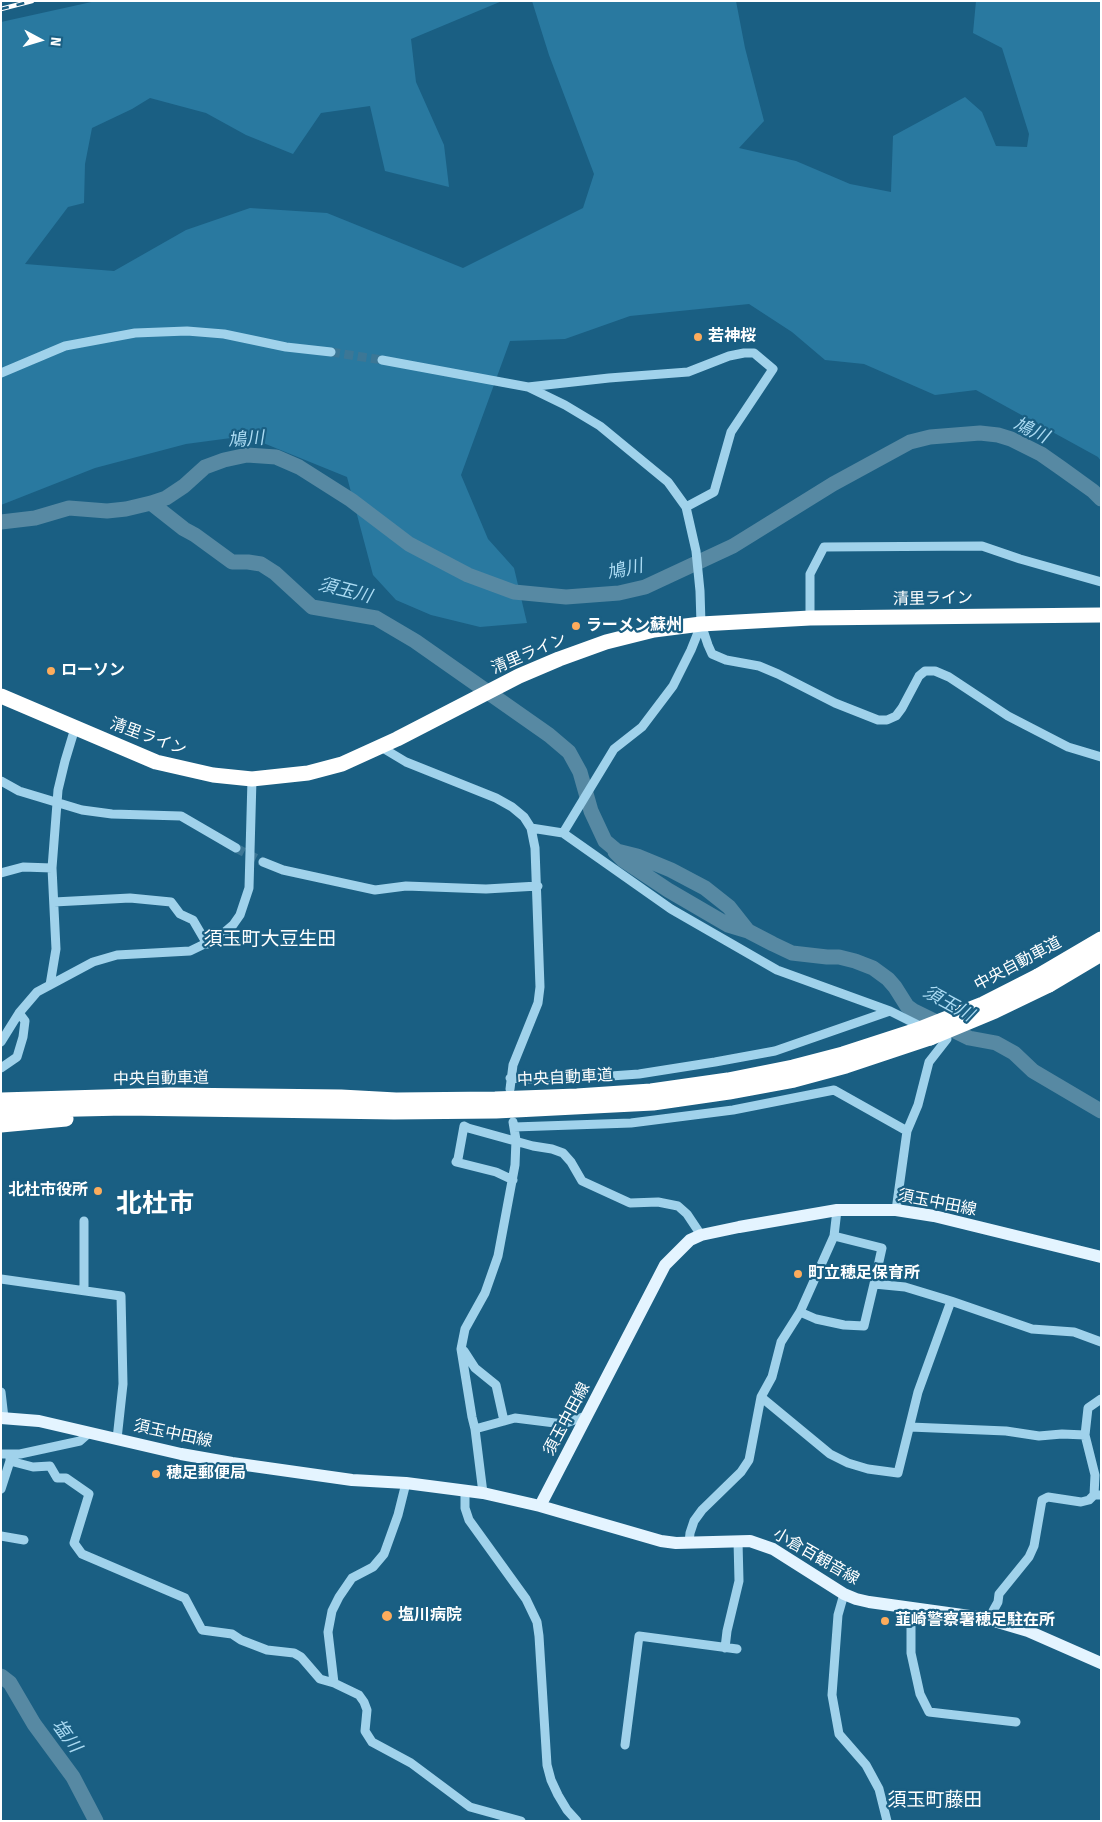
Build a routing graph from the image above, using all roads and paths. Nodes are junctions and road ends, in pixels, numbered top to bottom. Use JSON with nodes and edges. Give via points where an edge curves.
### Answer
{"nodes":[{"id":1,"x":332,"y":352,"type":"tunnel mouth"},
{"id":2,"x":382,"y":360,"type":"tunnel mouth"},
{"id":3,"x":1,"y":373,"type":"edge"},
{"id":4,"x":528,"y":387,"type":"junction"},
{"id":5,"x":686,"y":507,"type":"junction"},
{"id":6,"x":1101,"y":582,"type":"edge"},
{"id":7,"x":1101,"y":615,"type":"edge"},
{"id":8,"x":810,"y":618,"type":"junction"},
{"id":9,"x":701,"y":624,"type":"junction"},
{"id":10,"x":1,"y":696,"type":"edge"},
{"id":11,"x":75,"y":728,"type":"junction"},
{"id":12,"x":381,"y":747,"type":"junction"},
{"id":13,"x":1101,"y":757,"type":"edge"},
{"id":14,"x":252,"y":778,"type":"junction"},
{"id":15,"x":1,"y":781,"type":"edge"},
{"id":16,"x":57,"y":802,"type":"junction"},
{"id":17,"x":531,"y":828,"type":"junction"},
{"id":18,"x":563,"y":832,"type":"junction"},
{"id":19,"x":236,"y":848,"type":"tunnel mouth"},
{"id":20,"x":263,"y":862,"type":"tunnel mouth"},
{"id":21,"x":52,"y":868,"type":"junction"},
{"id":22,"x":1,"y":873,"type":"edge"},
{"id":23,"x":538,"y":886,"type":"junction"},
{"id":24,"x":54,"y":902,"type":"junction"},
{"id":25,"x":1101,"y":939,"type":"edge"},
{"id":26,"x":207,"y":944,"type":"junction"},
{"id":27,"x":1101,"y":954,"type":"edge"},
{"id":28,"x":1043,"y":980,"type":"junction"},
{"id":29,"x":50,"y":985,"type":"junction"},
{"id":30,"x":890,"y":1011,"type":"junction"},
{"id":31,"x":20,"y":1013,"type":"junction"},
{"id":32,"x":5,"y":1027,"type":"edge"},
{"id":33,"x":1,"y":1042,"type":"edge"},
{"id":34,"x":1,"y":1068,"type":"edge"},
{"id":35,"x":510,"y":1078,"type":"junction"},
{"id":36,"x":510,"y":1089,"type":"dead end"},
{"id":37,"x":1,"y":1100,"type":"edge"},
{"id":38,"x":341,"y":1104,"type":"junction"},
{"id":39,"x":169,"y":1108,"type":"junction"},
{"id":40,"x":1,"y":1112,"type":"edge"},
{"id":41,"x":1,"y":1124,"type":"edge"},
{"id":42,"x":907,"y":1131,"type":"junction"},
{"id":43,"x":516,"y":1140,"type":"junction"},
{"id":44,"x":513,"y":1180,"type":"junction"},
{"id":45,"x":837,"y":1210,"type":"junction"},
{"id":46,"x":896,"y":1210,"type":"junction"},
{"id":47,"x":84,"y":1220,"type":"dead end"},
{"id":48,"x":701,"y":1235,"type":"junction"},
{"id":49,"x":834,"y":1236,"type":"junction"},
{"id":50,"x":1101,"y":1257,"type":"edge"},
{"id":51,"x":1,"y":1279,"type":"edge"},
{"id":52,"x":874,"y":1284,"type":"junction"},
{"id":53,"x":84,"y":1290,"type":"junction"},
{"id":54,"x":951,"y":1301,"type":"junction"},
{"id":55,"x":800,"y":1312,"type":"junction"},
{"id":56,"x":1101,"y":1342,"type":"edge"},
{"id":57,"x":462,"y":1346,"type":"junction"},
{"id":58,"x":1,"y":1392,"type":"edge"},
{"id":59,"x":761,"y":1397,"type":"junction"},
{"id":60,"x":1101,"y":1400,"type":"edge"},
{"id":61,"x":586,"y":1416,"type":"junction"},
{"id":62,"x":3,"y":1418,"type":"edge"},
{"id":63,"x":504,"y":1420,"type":"junction"},
{"id":64,"x":910,"y":1426,"type":"junction"},
{"id":65,"x":476,"y":1429,"type":"junction"},
{"id":66,"x":89,"y":1433,"type":"junction"},
{"id":67,"x":1085,"y":1435,"type":"junction"},
{"id":68,"x":117,"y":1439,"type":"junction"},
{"id":69,"x":7,"y":1456,"type":"edge"},
{"id":70,"x":406,"y":1483,"type":"junction"},
{"id":71,"x":1,"y":1489,"type":"edge"},
{"id":72,"x":465,"y":1490,"type":"junction"},
{"id":73,"x":483,"y":1493,"type":"junction"},
{"id":74,"x":1098,"y":1495,"type":"edge"},
{"id":75,"x":540,"y":1506,"type":"junction"},
{"id":76,"x":1,"y":1536,"type":"edge"},
{"id":77,"x":24,"y":1540,"type":"dead end"},
{"id":78,"x":738,"y":1541,"type":"junction"},
{"id":79,"x":689,"y":1543,"type":"junction"},
{"id":80,"x":844,"y":1594,"type":"junction"},
{"id":81,"x":911,"y":1607,"type":"junction"},
{"id":82,"x":988,"y":1620,"type":"junction"},
{"id":83,"x":725,"y":1648,"type":"junction"},
{"id":84,"x":737,"y":1649,"type":"dead end"},
{"id":85,"x":1101,"y":1663,"type":"edge"},
{"id":86,"x":334,"y":1683,"type":"junction"},
{"id":87,"x":1016,"y":1722,"type":"dead end"},
{"id":88,"x":625,"y":1746,"type":"dead end"},
{"id":89,"x":574,"y":1820,"type":"edge"},
{"id":90,"x":521,"y":1821,"type":"edge"},
{"id":91,"x":887,"y":1821,"type":"edge"}],
"edges":[{"from":1,"to":3,"type":"street","via":[[286,347],[224,334],[187,331],[134,333],[65,346]]},
{"from":2,"to":4,"type":"street"},
{"from":4,"to":5,"type":"street","via":[[600,426],[668,482]]},
{"from":4,"to":5,"type":"street","via":[[688,372],[730,356],[754,352],[773,369],[731,432],[714,492]]},
{"from":5,"to":9,"type":"street","via":[[696,551]]},
{"from":6,"to":8,"type":"street","via":[[982,546],[824,547],[810,574]]},
{"from":7,"to":8,"type":"highway","name":"清里ライン"},
{"from":8,"to":9,"type":"highway","name":"清里ライン"},
{"from":9,"to":12,"type":"highway","name":"清里ライン","via":[[654,630],[559,658]]},
{"from":9,"to":13,"type":"street","via":[[712,654],[759,666],[878,720],[896,716],[919,676],[925,671],[934,671],[1008,716],[1068,747]]},
{"from":9,"to":18,"type":"street","via":[[673,686],[642,727],[614,749]]},
{"from":10,"to":11,"type":"highway","name":"清里ライン"},
{"from":11,"to":14,"type":"highway","name":"清里ライン","via":[[156,762],[213,775]]},
{"from":11,"to":16,"type":"street"},
{"from":12,"to":14,"type":"highway","name":"清里ライン","via":[[342,764],[308,773]]},
{"from":12,"to":17,"type":"street","via":[[406,762],[496,798],[518,812]]},
{"from":14,"to":26,"type":"street","via":[[249,888],[240,914],[232,925]]},
{"from":15,"to":16,"type":"street","via":[[19,791]]},
{"from":16,"to":19,"type":"street","via":[[112,814],[181,816]]},
{"from":16,"to":21,"type":"street"},
{"from":17,"to":18,"type":"street"},
{"from":17,"to":23,"type":"street","via":[[536,848]]},
{"from":18,"to":30,"type":"street","via":[[671,910],[777,970]]},
{"from":20,"to":23,"type":"street","via":[[283,870],[375,890],[406,886],[486,889]]},
{"from":21,"to":22,"type":"street","via":[[24,867]]},
{"from":21,"to":24,"type":"street"},
{"from":23,"to":35,"type":"street","via":[[538,1003]]},
{"from":24,"to":26,"type":"street","via":[[130,898],[171,902],[180,914],[193,920]]},
{"from":24,"to":29,"type":"street","via":[[56,949]]},
{"from":25,"to":28,"type":"highway","name":"中央自動車道"},
{"from":26,"to":29,"type":"street","via":[[181,952],[108,957]]},
{"from":27,"to":28,"type":"highway","name":"中央自動車道"},
{"from":28,"to":38,"type":"highway","name":"中央自動車道","bridge":true,"via":[[982,1004],[923,1034],[728,1080],[651,1091],[577,1096]]},
{"from":29,"to":31,"type":"street","via":[[37,992]]},
{"from":30,"to":35,"type":"street","via":[[775,1051],[716,1062],[639,1074],[554,1080]]},
{"from":30,"to":42,"type":"street","via":[[947,1039],[929,1062],[918,1105]]},
{"from":31,"to":32,"type":"street"},
{"from":31,"to":34,"type":"street","via":[[24,1021],[23,1037],[17,1057]]},
{"from":32,"to":33,"type":"street"},
{"from":35,"to":36,"type":"street"},
{"from":37,"to":38,"type":"highway","name":"中央自動車道","via":[[170,1095]]},
{"from":38,"to":39,"type":"highway","name":"中央自動車道"},
{"from":39,"to":40,"type":"highway","name":"中央自動車道"},
{"from":39,"to":41,"type":"highway"},
{"from":42,"to":43,"type":"street","via":[[834,1090],[733,1110],[632,1123],[514,1124]]},
{"from":42,"to":46,"type":"street"},
{"from":43,"to":44,"type":"street"},
{"from":43,"to":44,"type":"street","via":[[464,1126],[456,1162],[496,1172]]},
{"from":43,"to":48,"type":"street","via":[[563,1153],[582,1181],[630,1203],[658,1202],[678,1206]]},
{"from":44,"to":57,"type":"street","via":[[498,1256],[485,1294],[465,1329]]},
{"from":45,"to":46,"type":"main road","name":"須玉中田線"},
{"from":45,"to":48,"type":"main road","name":"須玉中田線"},
{"from":45,"to":49,"type":"street"},
{"from":46,"to":50,"type":"main road","name":"須玉中田線","via":[[934,1216]]},
{"from":47,"to":53,"type":"street"},
{"from":48,"to":61,"type":"main road","name":"須玉中田線","via":[[690,1240],[665,1265]]},
{"from":49,"to":52,"type":"street","via":[[882,1248]]},
{"from":49,"to":55,"type":"street"},
{"from":51,"to":53,"type":"street"},
{"from":52,"to":54,"type":"street","via":[[904,1287]]},
{"from":52,"to":55,"type":"street","via":[[864,1326],[816,1319]]},
{"from":53,"to":68,"type":"street","via":[[121,1296],[123,1384]]},
{"from":54,"to":56,"type":"street","via":[[1032,1329],[1074,1332]]},
{"from":54,"to":64,"type":"street","via":[[918,1392]]},
{"from":55,"to":59,"type":"street","via":[[781,1342],[772,1377]]},
{"from":57,"to":63,"type":"street","via":[[475,1368],[496,1385]]},
{"from":57,"to":65,"type":"street"},
{"from":58,"to":62,"type":"street"},
{"from":59,"to":64,"type":"street","via":[[830,1454],[868,1469],[898,1473]]},
{"from":59,"to":79,"type":"street","via":[[749,1460],[694,1521]]},
{"from":60,"to":67,"type":"street","via":[[1088,1408]]},
{"from":61,"to":63,"type":"street","via":[[563,1424],[529,1418]]},
{"from":61,"to":75,"type":"main road","name":"須玉中田線"},
{"from":62,"to":66,"type":"main road","name":"須玉中田線","via":[[39,1421]]},
{"from":63,"to":65,"type":"street"},
{"from":64,"to":67,"type":"street","via":[[1038,1436]]},
{"from":65,"to":73,"type":"street"},
{"from":66,"to":68,"type":"main road","name":"須玉中田線"},
{"from":66,"to":69,"type":"street","via":[[80,1441]]},
{"from":67,"to":74,"type":"street"},
{"from":68,"to":70,"type":"main road","name":"須玉中田線","via":[[232,1462],[352,1480]]},
{"from":69,"to":71,"type":"street"},
{"from":69,"to":86,"type":"street","via":[[33,1467],[50,1466],[57,1478],[66,1478],[89,1494],[74,1543],[82,1554],[185,1598],[202,1630],[232,1634],[267,1650],[294,1653],[320,1679]]},
{"from":70,"to":72,"type":"main road","name":"須玉中田線"},
{"from":70,"to":86,"type":"street","via":[[384,1554],[373,1567],[352,1578],[332,1611],[328,1632]]},
{"from":72,"to":73,"type":"main road","name":"須玉中田線"},
{"from":72,"to":89,"type":"street","via":[[469,1520],[526,1599],[537,1622],[547,1765],[558,1795]]},
{"from":73,"to":75,"type":"main road","name":"須玉中田線"},
{"from":74,"to":82,"type":"street","via":[[1081,1502],[1048,1497],[1042,1500],[1034,1546],[1000,1594]]},
{"from":75,"to":79,"type":"main road","name":"小倉百観音線","via":[[652,1539]]},
{"from":76,"to":77,"type":"street"},
{"from":78,"to":79,"type":"main road","name":"小倉百観音線"},
{"from":78,"to":80,"type":"main road","name":"小倉百観音線","via":[[773,1549]]},
{"from":78,"to":83,"type":"street","via":[[739,1581]]},
{"from":80,"to":81,"type":"main road","name":"小倉百観音線","via":[[869,1602]]},
{"from":80,"to":91,"type":"street","via":[[838,1615],[832,1695],[839,1734],[866,1765],[879,1789]]},
{"from":81,"to":82,"type":"main road","name":"小倉百観音線"},
{"from":81,"to":87,"type":"street","via":[[911,1653],[920,1694],[929,1712]]},
{"from":82,"to":85,"type":"main road","name":"小倉百観音線","via":[[1028,1631]]},
{"from":83,"to":84,"type":"street"},
{"from":83,"to":88,"type":"street","via":[[639,1636]]},
{"from":86,"to":90,"type":"street","via":[[359,1695],[364,1702],[365,1731],[372,1742],[411,1763],[470,1806]]}]}
